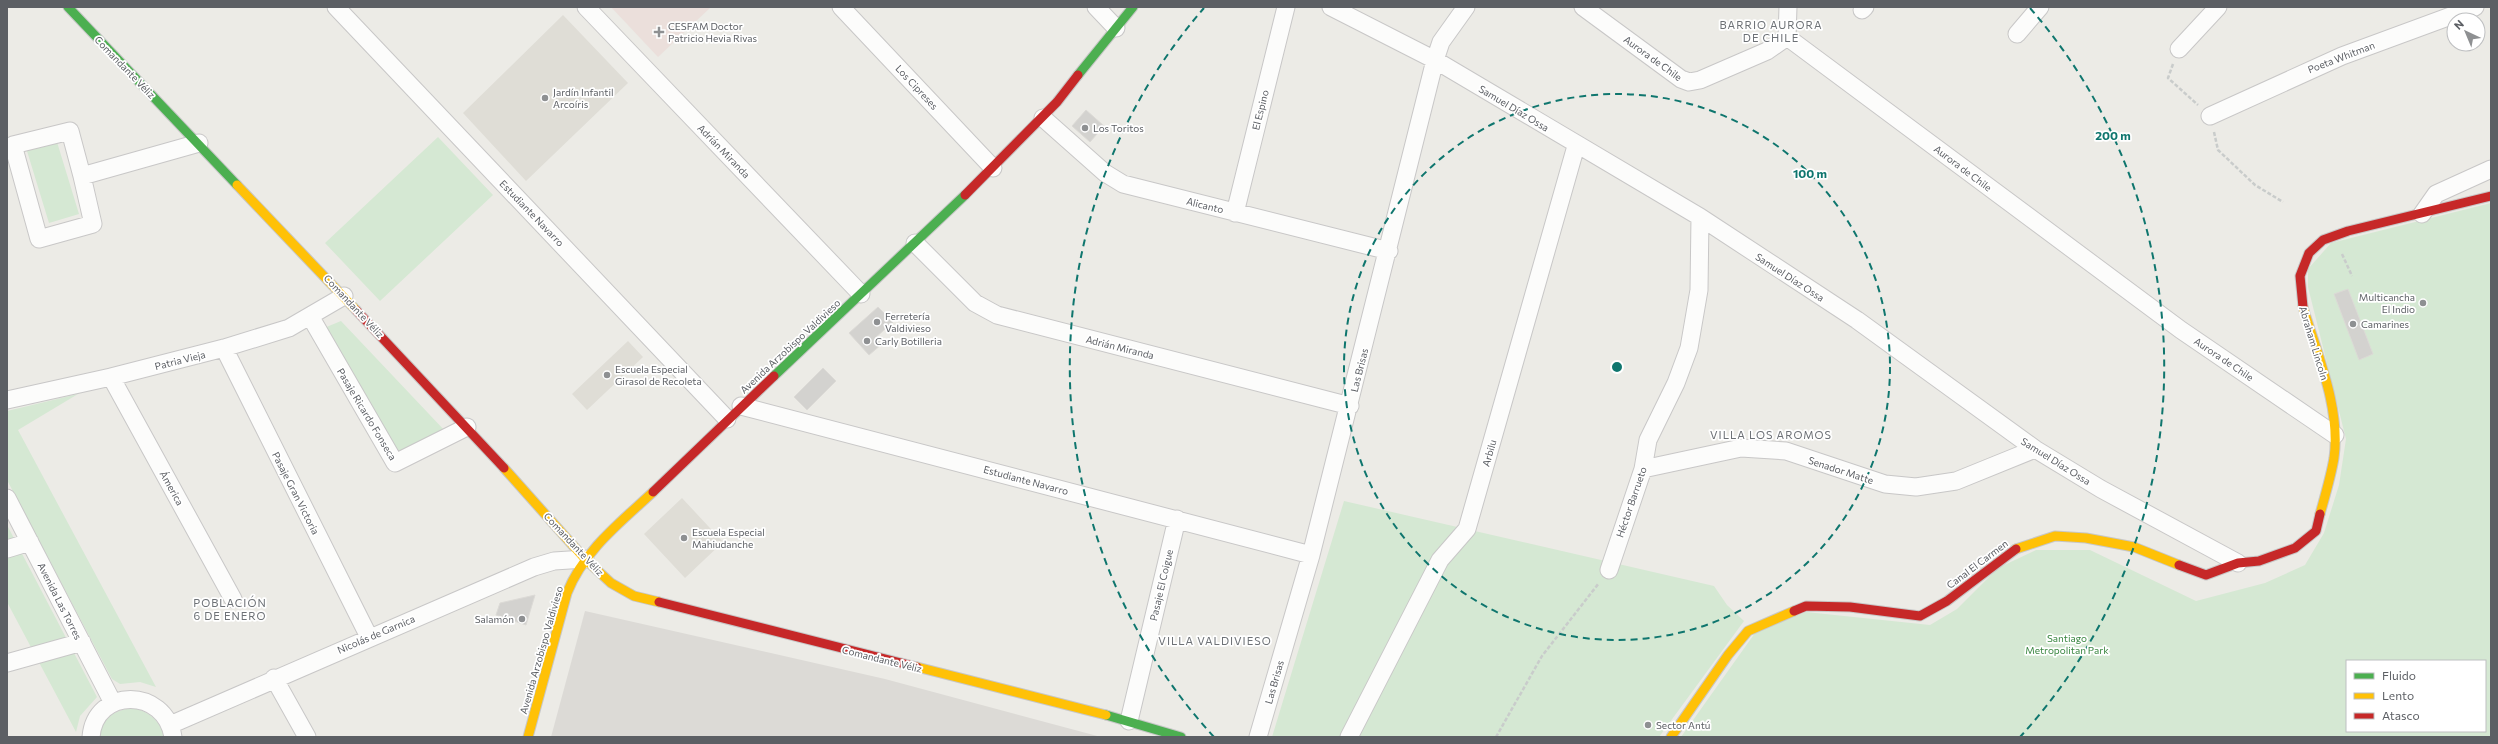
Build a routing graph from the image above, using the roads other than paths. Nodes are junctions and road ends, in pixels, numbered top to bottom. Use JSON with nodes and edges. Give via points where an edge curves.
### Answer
{"nodes":[{"id":1,"x":68,"y":7,"type":"edge"},
{"id":2,"x":336,"y":7,"type":"edge"},
{"id":3,"x":586,"y":7,"type":"edge"},
{"id":4,"x":841,"y":7,"type":"edge"},
{"id":5,"x":1096,"y":7,"type":"edge"},
{"id":6,"x":1133,"y":7,"type":"edge"},
{"id":7,"x":1286,"y":7,"type":"edge"},
{"id":8,"x":1331,"y":7,"type":"edge"},
{"id":9,"x":1466,"y":7,"type":"edge"},
{"id":10,"x":1583,"y":7,"type":"edge"},
{"id":11,"x":1788,"y":7,"type":"edge"},
{"id":12,"x":2040,"y":7,"type":"edge"},
{"id":13,"x":2218,"y":7,"type":"edge"},
{"id":14,"x":2475,"y":7,"type":"edge"},
{"id":15,"x":1116,"y":28,"type":"junction"},
{"id":16,"x":2017,"y":34,"type":"dead end"},
{"id":17,"x":1787,"y":37,"type":"junction"},
{"id":18,"x":2179,"y":49,"type":"dead end"},
{"id":19,"x":1436,"y":60,"type":"junction"},
{"id":20,"x":2210,"y":116,"type":"dead end"},
{"id":21,"x":1043,"y":118,"type":"junction"},
{"id":22,"x":199,"y":143,"type":"junction"},
{"id":23,"x":1576,"y":146,"type":"junction"},
{"id":24,"x":993,"y":168,"type":"junction"},
{"id":25,"x":2491,"y":169,"type":"edge"},
{"id":26,"x":82,"y":176,"type":"junction"},
{"id":27,"x":2491,"y":196,"type":"edge"},
{"id":28,"x":1235,"y":213,"type":"junction"},
{"id":29,"x":2422,"y":214,"type":"junction"},
{"id":30,"x":1700,"y":217,"type":"junction"},
{"id":31,"x":915,"y":243,"type":"junction"},
{"id":32,"x":1389,"y":251,"type":"junction"},
{"id":33,"x":861,"y":294,"type":"junction"},
{"id":34,"x":344,"y":296,"type":"junction"},
{"id":35,"x":310,"y":316,"type":"junction"},
{"id":36,"x":224,"y":348,"type":"junction"},
{"id":37,"x":111,"y":377,"type":"junction"},
{"id":38,"x":7,"y":400,"type":"edge"},
{"id":39,"x":741,"y":406,"type":"junction"},
{"id":40,"x":1350,"y":406,"type":"junction"},
{"id":41,"x":728,"y":419,"type":"junction"},
{"id":42,"x":467,"y":427,"type":"junction"},
{"id":43,"x":2335,"y":435,"type":"junction"},
{"id":44,"x":2035,"y":449,"type":"junction"},
{"id":45,"x":1643,"y":469,"type":"junction"},
{"id":46,"x":7,"y":498,"type":"edge"},
{"id":47,"x":1176,"y":519,"type":"junction"},
{"id":48,"x":30,"y":542,"type":"junction"},
{"id":49,"x":7,"y":549,"type":"edge"},
{"id":50,"x":1311,"y":555,"type":"junction"},
{"id":51,"x":585,"y":559,"type":"junction"},
{"id":52,"x":2238,"y":563,"type":"junction"},
{"id":53,"x":1610,"y":570,"type":"road end"},
{"id":54,"x":233,"y":599,"type":"dead end"},
{"id":55,"x":369,"y":637,"type":"junction"},
{"id":56,"x":82,"y":642,"type":"junction"},
{"id":57,"x":7,"y":663,"type":"edge"},
{"id":58,"x":274,"y":678,"type":"junction"},
{"id":59,"x":114,"y":703,"type":"junction"},
{"id":60,"x":1129,"y":721,"type":"junction"},
{"id":61,"x":172,"y":731,"type":"edge"},
{"id":62,"x":91,"y":737,"type":"edge"},
{"id":63,"x":307,"y":737,"type":"edge"},
{"id":64,"x":528,"y":737,"type":"edge"},
{"id":65,"x":1181,"y":737,"type":"edge"},
{"id":66,"x":1258,"y":737,"type":"edge"},
{"id":67,"x":1350,"y":737,"type":"edge"},
{"id":68,"x":1670,"y":737,"type":"edge"}],
"edges":[{"from":1,"to":22,"type":"street","name":"Comandante Véliz"},
{"from":2,"to":41,"type":"street","name":"Estudiante Navarro"},
{"from":3,"to":33,"type":"street","name":"Adrián Miranda"},
{"from":4,"to":24,"type":"street","name":"Los Cipreses"},
{"from":5,"to":15,"type":"street"},
{"from":6,"to":15,"type":"street","name":"Avenida Arzobispo Valdivieso"},
{"from":7,"to":28,"type":"street","name":"El Espino"},
{"from":8,"to":19,"type":"street","name":"Samuel Díaz Ossa"},
{"from":9,"to":19,"type":"street","name":"Las Brisas","via":[[1441,42]]},
{"from":10,"to":17,"type":"street","name":"Aurora de Chile","via":[[1689,82],[1700,80],[1767,51]]},
{"from":11,"to":17,"type":"street"},
{"from":12,"to":16,"type":"street"},
{"from":13,"to":18,"type":"street"},
{"from":14,"to":20,"type":"street","name":"Poeta Whitman","via":[[2342,56]]},
{"from":15,"to":21,"type":"street","name":"Avenida Arzobispo Valdivieso"},
{"from":17,"to":43,"type":"street","name":"Aurora de Chile","via":[[2169,321]]},
{"from":19,"to":23,"type":"street","name":"Samuel Díaz Ossa"},
{"from":19,"to":32,"type":"street","name":"Las Brisas"},
{"from":21,"to":24,"type":"street","name":"Avenida Arzobispo Valdivieso"},
{"from":21,"to":28,"type":"street","name":"Alicanto","via":[[1105,173],[1123,184]]},
{"from":22,"to":26,"type":"street"},
{"from":22,"to":34,"type":"street","name":"Comandante Véliz"},
{"from":23,"to":30,"type":"street","name":"Samuel Díaz Ossa"},
{"from":23,"to":67,"type":"street","name":"Arbilu","via":[[1467,529],[1440,560]]},
{"from":24,"to":31,"type":"street","name":"Avenida Arzobispo Valdivieso"},
{"from":25,"to":29,"type":"street","via":[[2436,194]]},
{"from":26,"to":26,"type":"street","via":[[70,131],[13,145],[39,239],[93,224]]},
{"from":27,"to":29,"type":"street","name":"Abraham Lincoln"},
{"from":28,"to":32,"type":"street","name":"Alicanto"},
{"from":29,"to":43,"type":"street","name":"Abraham Lincoln","via":[[2392,218],[2323,240],[2309,253],[2300,276],[2301,300],[2329,394]]},
{"from":30,"to":44,"type":"street","name":"Samuel Díaz Ossa","via":[[1857,320]]},
{"from":30,"to":45,"type":"street","name":"Héctor Barrueto","via":[[1699,290],[1689,348],[1676,383],[1648,440]]},
{"from":31,"to":33,"type":"street","name":"Avenida Arzobispo Valdivieso"},
{"from":31,"to":40,"type":"street","name":"Adrián Miranda","via":[[974,303],[997,315]]},
{"from":32,"to":40,"type":"street","name":"Las Brisas"},
{"from":33,"to":39,"type":"street","name":"Avenida Arzobispo Valdivieso"},
{"from":34,"to":35,"type":"street","name":"Patria Vieja"},
{"from":34,"to":42,"type":"street","name":"Comandante Véliz"},
{"from":35,"to":36,"type":"street","name":"Patria Vieja","via":[[289,328]]},
{"from":35,"to":42,"type":"street","name":"Pasaje Ricardo Fonseca","via":[[395,463]]},
{"from":36,"to":37,"type":"street","name":"Patria Vieja"},
{"from":36,"to":55,"type":"street","name":"Pasaje Gran Victoria"},
{"from":37,"to":38,"type":"street","name":"Patria Vieja"},
{"from":37,"to":54,"type":"street","name":"Ámerica"},
{"from":39,"to":41,"type":"street","name":"Avenida Arzobispo Valdivieso"},
{"from":39,"to":47,"type":"street","name":"Estudiante Navarro"},
{"from":40,"to":50,"type":"street","name":"Las Brisas"},
{"from":41,"to":51,"type":"street","name":"Avenida Arzobispo Valdivieso","via":[[600,541]]},
{"from":42,"to":51,"type":"street","name":"Comandante Véliz"},
{"from":43,"to":52,"type":"street","name":"Canal El Carmen","via":[[2334,458],[2316,531],[2295,548],[2259,561]]},
{"from":44,"to":45,"type":"street","name":"Senador Matte","via":[[1956,481],[1916,487],[1885,484],[1786,451],[1741,448]]},
{"from":44,"to":52,"type":"street","name":"Samuel Díaz Ossa","via":[[2101,489]]},
{"from":45,"to":53,"type":"street","name":"Héctor Barrueto"},
{"from":46,"to":48,"type":"street","name":"Avenida Las Torres"},
{"from":47,"to":50,"type":"street","name":"Estudiante Navarro"},
{"from":47,"to":60,"type":"street","name":"Pasaje El Coigue"},
{"from":48,"to":49,"type":"street"},
{"from":48,"to":56,"type":"street","name":"Avenida Las Torres"},
{"from":50,"to":66,"type":"street","name":"Las Brisas"},
{"from":51,"to":55,"type":"street","name":"Nicolás de Garnica","via":[[554,561],[534,567]]},
{"from":51,"to":60,"type":"street","name":"Comandante Véliz","via":[[611,583],[634,596]]},
{"from":51,"to":64,"type":"street","name":"Avenida Arzobispo Valdivieso","via":[[566,593]]},
{"from":52,"to":68,"type":"street","name":"Canal El Carmen","via":[[2206,576],[2134,546],[2055,536],[2015,549],[1947,601],[1920,616],[1850,607],[1806,606],[1748,631]]},
{"from":55,"to":58,"type":"street","name":"Nicolás de Garnica"},
{"from":56,"to":57,"type":"street"},
{"from":56,"to":59,"type":"street","name":"Avenida Las Torres"},
{"from":58,"to":61,"type":"street","name":"Nicolás de Garnica"},
{"from":58,"to":63,"type":"street"},
{"from":59,"to":61,"type":"street","via":[[136,699],[147,702],[156,707]]},
{"from":59,"to":62,"type":"street","via":[[102,711],[94,722]]},
{"from":60,"to":65,"type":"street","name":"Comandante Véliz"}]}
